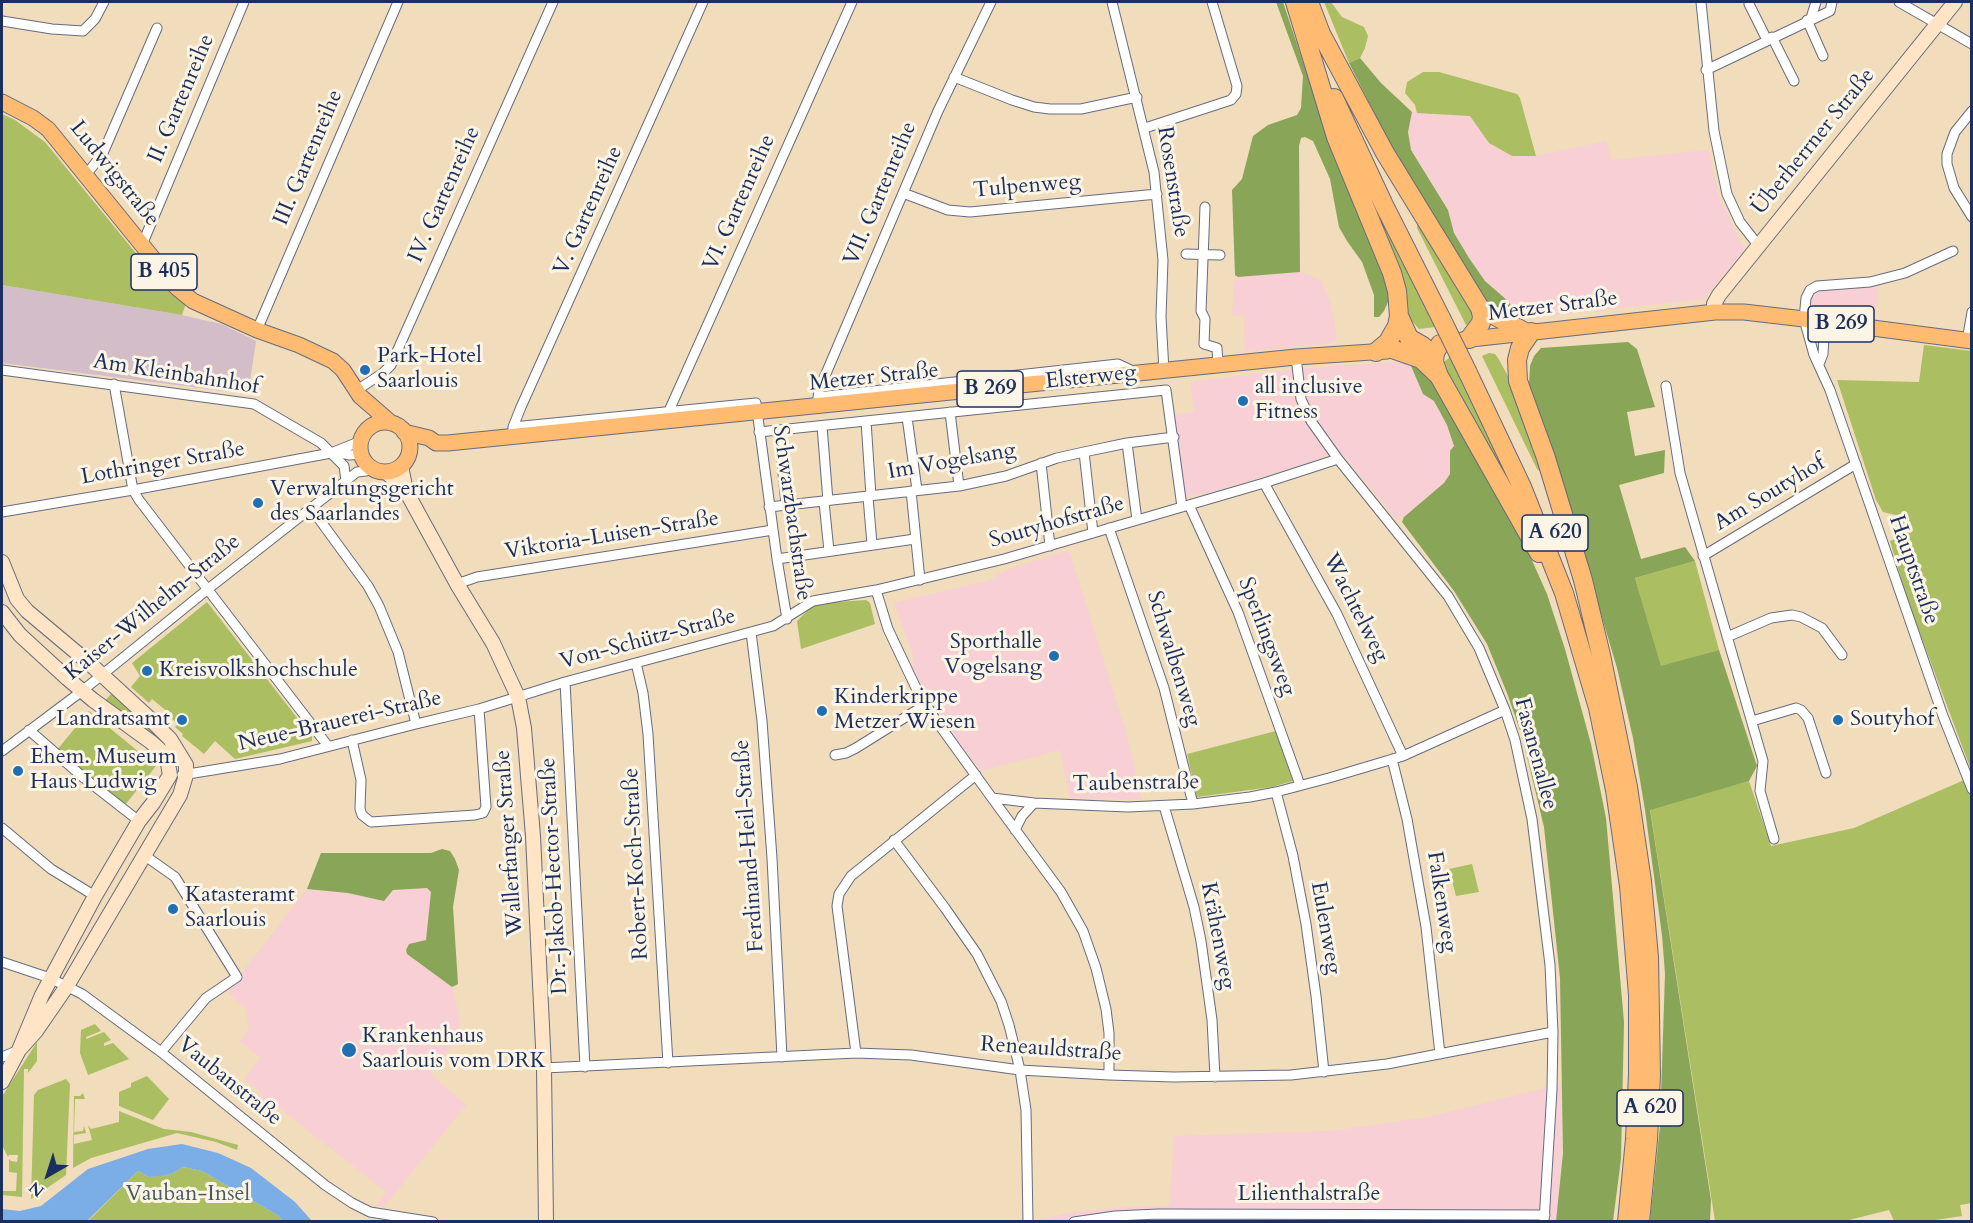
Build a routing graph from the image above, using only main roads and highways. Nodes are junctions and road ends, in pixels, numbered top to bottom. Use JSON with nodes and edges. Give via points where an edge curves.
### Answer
{"nodes":[{"id":1,"x":1295,"y":2,"type":"edge"},
{"id":2,"x":1309,"y":2,"type":"edge"},
{"id":3,"x":1319,"y":30,"type":"junction"},
{"id":4,"x":2,"y":102,"type":"edge"},
{"id":5,"x":1479,"y":308,"type":"junction"},
{"id":6,"x":1446,"y":315,"type":"junction"},
{"id":7,"x":1399,"y":316,"type":"junction"},
{"id":8,"x":1529,"y":333,"type":"junction"},
{"id":9,"x":1505,"y":335,"type":"junction"},
{"id":10,"x":1469,"y":339,"type":"junction"},
{"id":11,"x":1969,"y":341,"type":"edge"},
{"id":12,"x":1431,"y":345,"type":"junction"},
{"id":13,"x":1395,"y":350,"type":"junction"},
{"id":14,"x":1376,"y":352,"type":"junction"},
{"id":15,"x":1517,"y":360,"type":"junction"},
{"id":16,"x":1474,"y":371,"type":"junction"},
{"id":17,"x":1439,"y":376,"type":"junction"},
{"id":18,"x":358,"y":393,"type":"junction"},
{"id":19,"x":398,"y":428,"type":"junction"},
{"id":20,"x":436,"y":443,"type":"junction"},
{"id":21,"x":409,"y":452,"type":"junction"},
{"id":22,"x":369,"y":454,"type":"junction"},
{"id":23,"x":1584,"y":656,"type":"junction"},
{"id":24,"x":1610,"y":706,"type":"junction"},
{"id":25,"x":1627,"y":1221,"type":"edge"},
{"id":26,"x":1640,"y":1221,"type":"edge"}],
"edges":[{"from":1,"to":6,"type":"highway","number":"A 620","via":[[1356,147]]},
{"from":1,"to":7,"type":"highway","via":[[1336,137],[1392,273]]},
{"from":2,"to":3,"type":"highway","number":"A 620"},
{"from":3,"to":5,"type":"highway","via":[[1380,143]]},
{"from":3,"to":6,"type":"highway","number":"A 620"},
{"from":4,"to":18,"type":"main road","name":"Ludwigstraße","number":"B 405","via":[[48,129],[177,288],[193,301],[333,361],[344,370]]},
{"from":5,"to":8,"type":"highway"},
{"from":5,"to":10,"type":"highway","via":[[1481,323]]},
{"from":6,"to":16,"type":"highway","number":"A 620","bridge":true},
{"from":7,"to":12,"type":"highway","via":[[1409,338]]},
{"from":7,"to":14,"type":"highway","via":[[1393,336]]},
{"from":8,"to":9,"type":"main road","name":"Metzer Straße","number":"B 269"},
{"from":8,"to":11,"type":"main road","name":"Metzer Straße","number":"B 269","via":[[1744,312]]},
{"from":8,"to":15,"type":"highway"},
{"from":9,"to":10,"type":"main road","name":"Metzer Straße","number":"B 269"},
{"from":9,"to":15,"type":"highway"},
{"from":10,"to":12,"type":"main road","name":"Metzer Straße","number":"B 269"},
{"from":12,"to":13,"type":"main road","name":"Metzer Straße","number":"B 269"},
{"from":12,"to":17,"type":"highway"},
{"from":13,"to":14,"type":"main road","name":"Metzer Straße","number":"B 269"},
{"from":13,"to":17,"type":"highway","via":[[1421,359]]},
{"from":14,"to":20,"type":"main road","name":"Metzer Straße","number":"B 269","via":[[817,402],[757,413],[668,416]]},
{"from":15,"to":24,"type":"highway","via":[[1518,381],[1583,579]]},
{"from":16,"to":23,"type":"highway","number":"A 620","via":[[1538,524]]},
{"from":16,"to":24,"type":"highway","number":"A 620","via":[[1530,474],[1557,538],[1588,626]]},
{"from":17,"to":23,"type":"highway","via":[[1549,572]]},
{"from":18,"to":19,"type":"main road","name":"Ludwigstraße","number":"B 405"},
{"from":18,"to":22,"type":"main road"},
{"from":19,"to":20,"type":"main road","name":"Metzer Straße","number":"B 269"},
{"from":19,"to":21,"type":"main road","via":[[409,444]]},
{"from":19,"to":22,"type":"main road","via":[[375,424]]},
{"from":20,"to":21,"type":"main road","name":"Metzer Straße","number":"B 269"},
{"from":21,"to":22,"type":"main road"},
{"from":23,"to":25,"type":"highway","number":"A 620","via":[[1615,790],[1636,960],[1638,1074]]},
{"from":24,"to":26,"type":"highway","number":"A 620","via":[[1636,840],[1649,957],[1651,1075]]}]}
